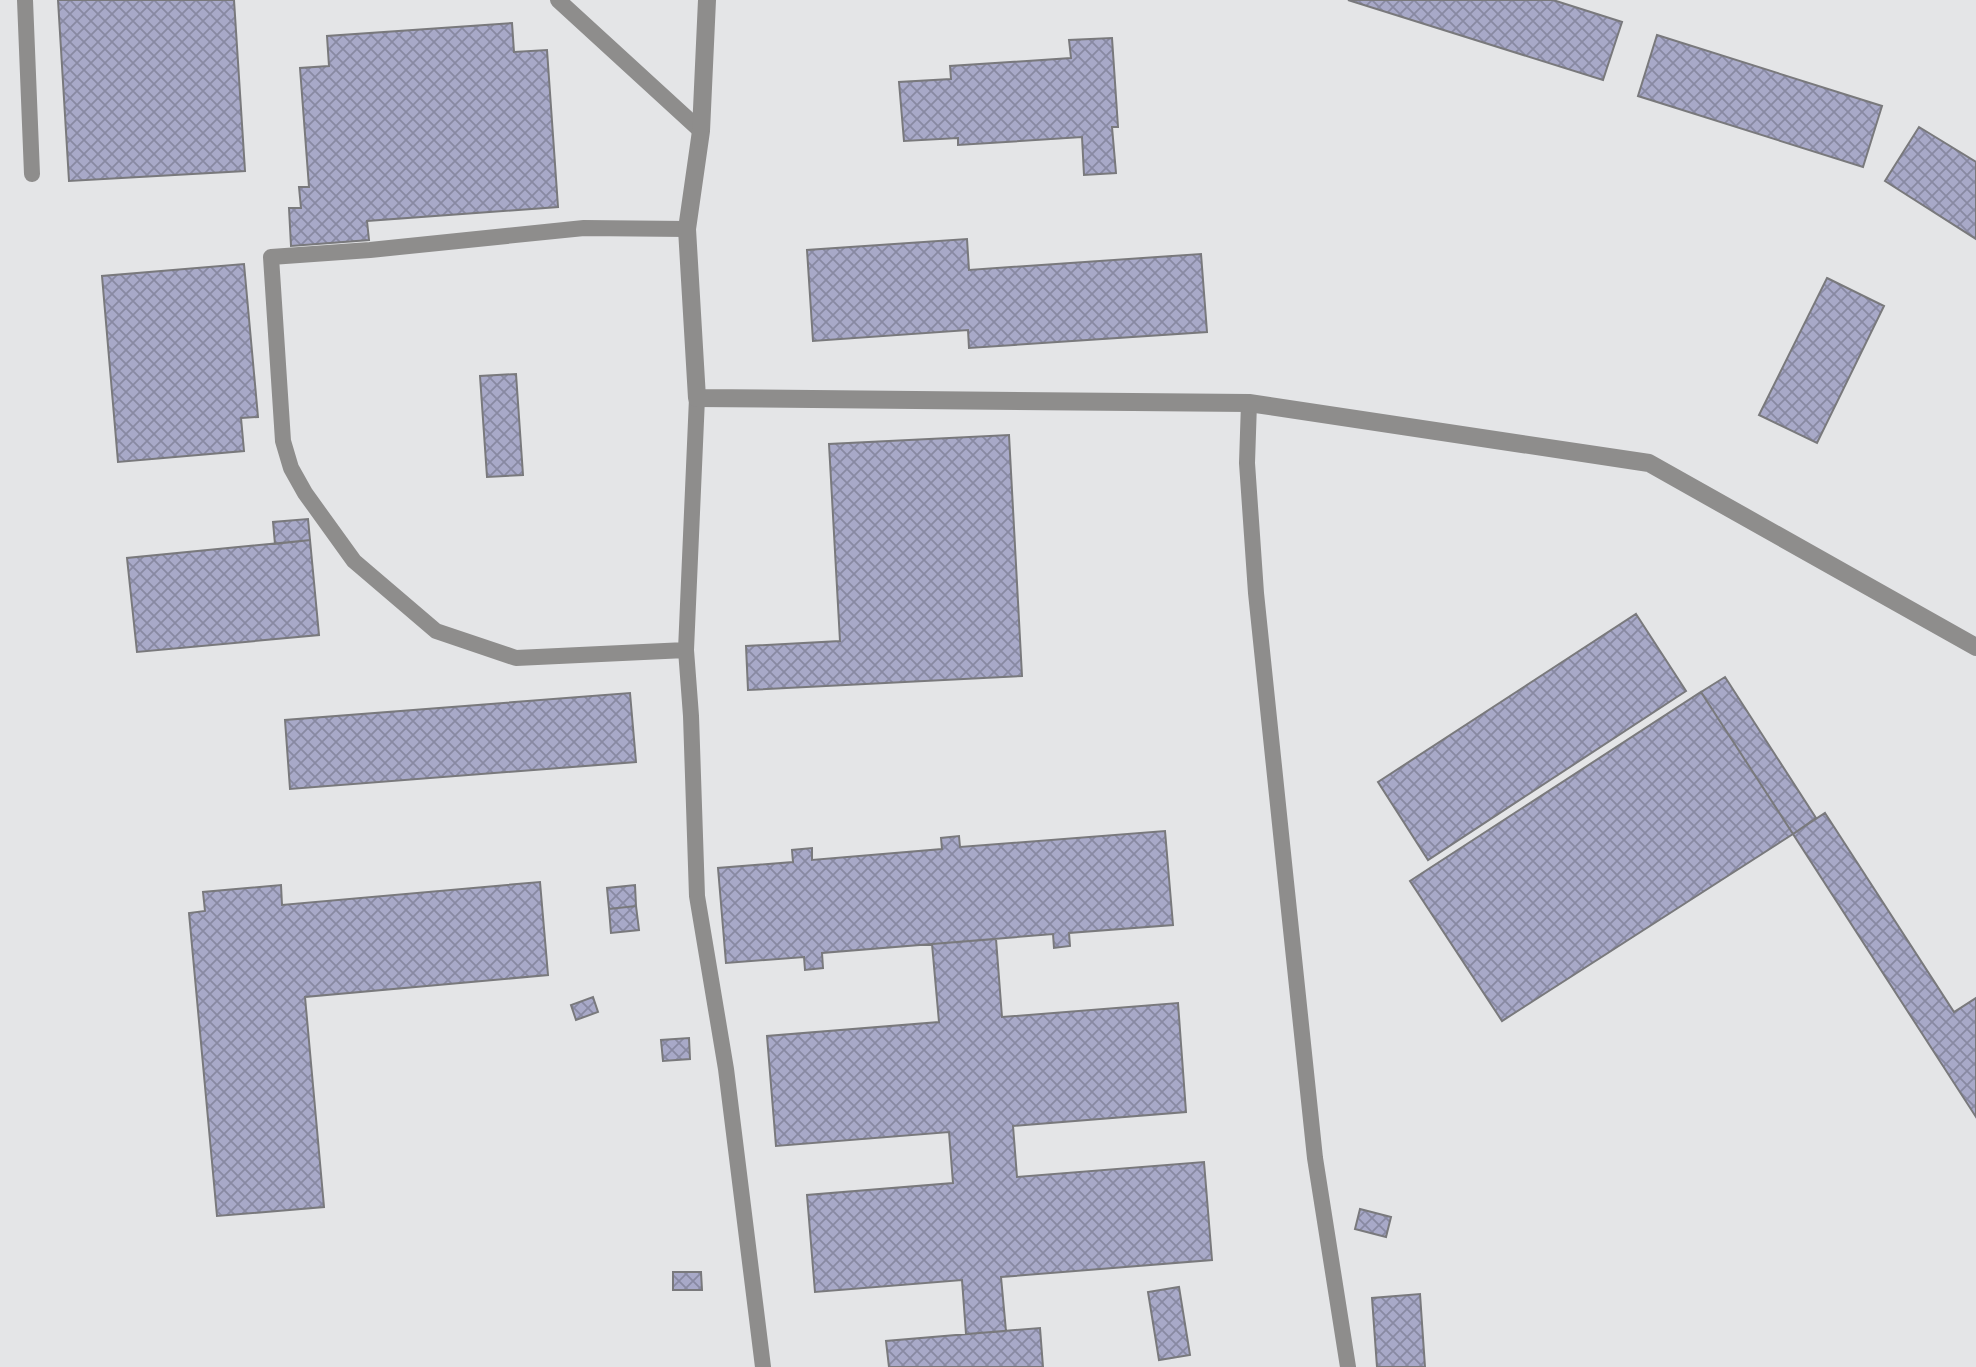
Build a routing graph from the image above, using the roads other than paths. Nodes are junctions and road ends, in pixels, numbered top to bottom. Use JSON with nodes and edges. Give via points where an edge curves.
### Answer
{"nodes":[{"id":1,"x":25,"y":0,"type":"edge"},
{"id":2,"x":558,"y":0,"type":"edge"},
{"id":3,"x":707,"y":0,"type":"edge"},
{"id":4,"x":701,"y":131,"type":"junction"},
{"id":5,"x":32,"y":174,"type":"dead end"},
{"id":6,"x":687,"y":229,"type":"junction"},
{"id":7,"x":697,"y":398,"type":"junction"},
{"id":8,"x":1249,"y":403,"type":"junction"},
{"id":9,"x":1976,"y":647,"type":"edge"},
{"id":10,"x":686,"y":650,"type":"junction"},
{"id":11,"x":763,"y":1367,"type":"edge"},
{"id":12,"x":1348,"y":1367,"type":"edge"}],
"edges":[{"from":1,"to":5,"type":"lane"},
{"from":2,"to":4,"type":"lane"},
{"from":3,"to":4,"type":"street"},
{"from":4,"to":6,"type":"street"},
{"from":6,"to":7,"type":"street"},
{"from":6,"to":10,"type":"lane","via":[[584,228],[271,257],[283,442],[305,493],[354,561],[436,631],[516,658]]},
{"from":7,"to":8,"type":"street"},
{"from":7,"to":10,"type":"lane"},
{"from":8,"to":9,"type":"street","via":[[1649,463]]},
{"from":8,"to":12,"type":"lane","via":[[1247,463],[1255,580],[1286,882],[1315,1158]]},
{"from":10,"to":11,"type":"lane","via":[[697,896],[726,1069]]}]}
